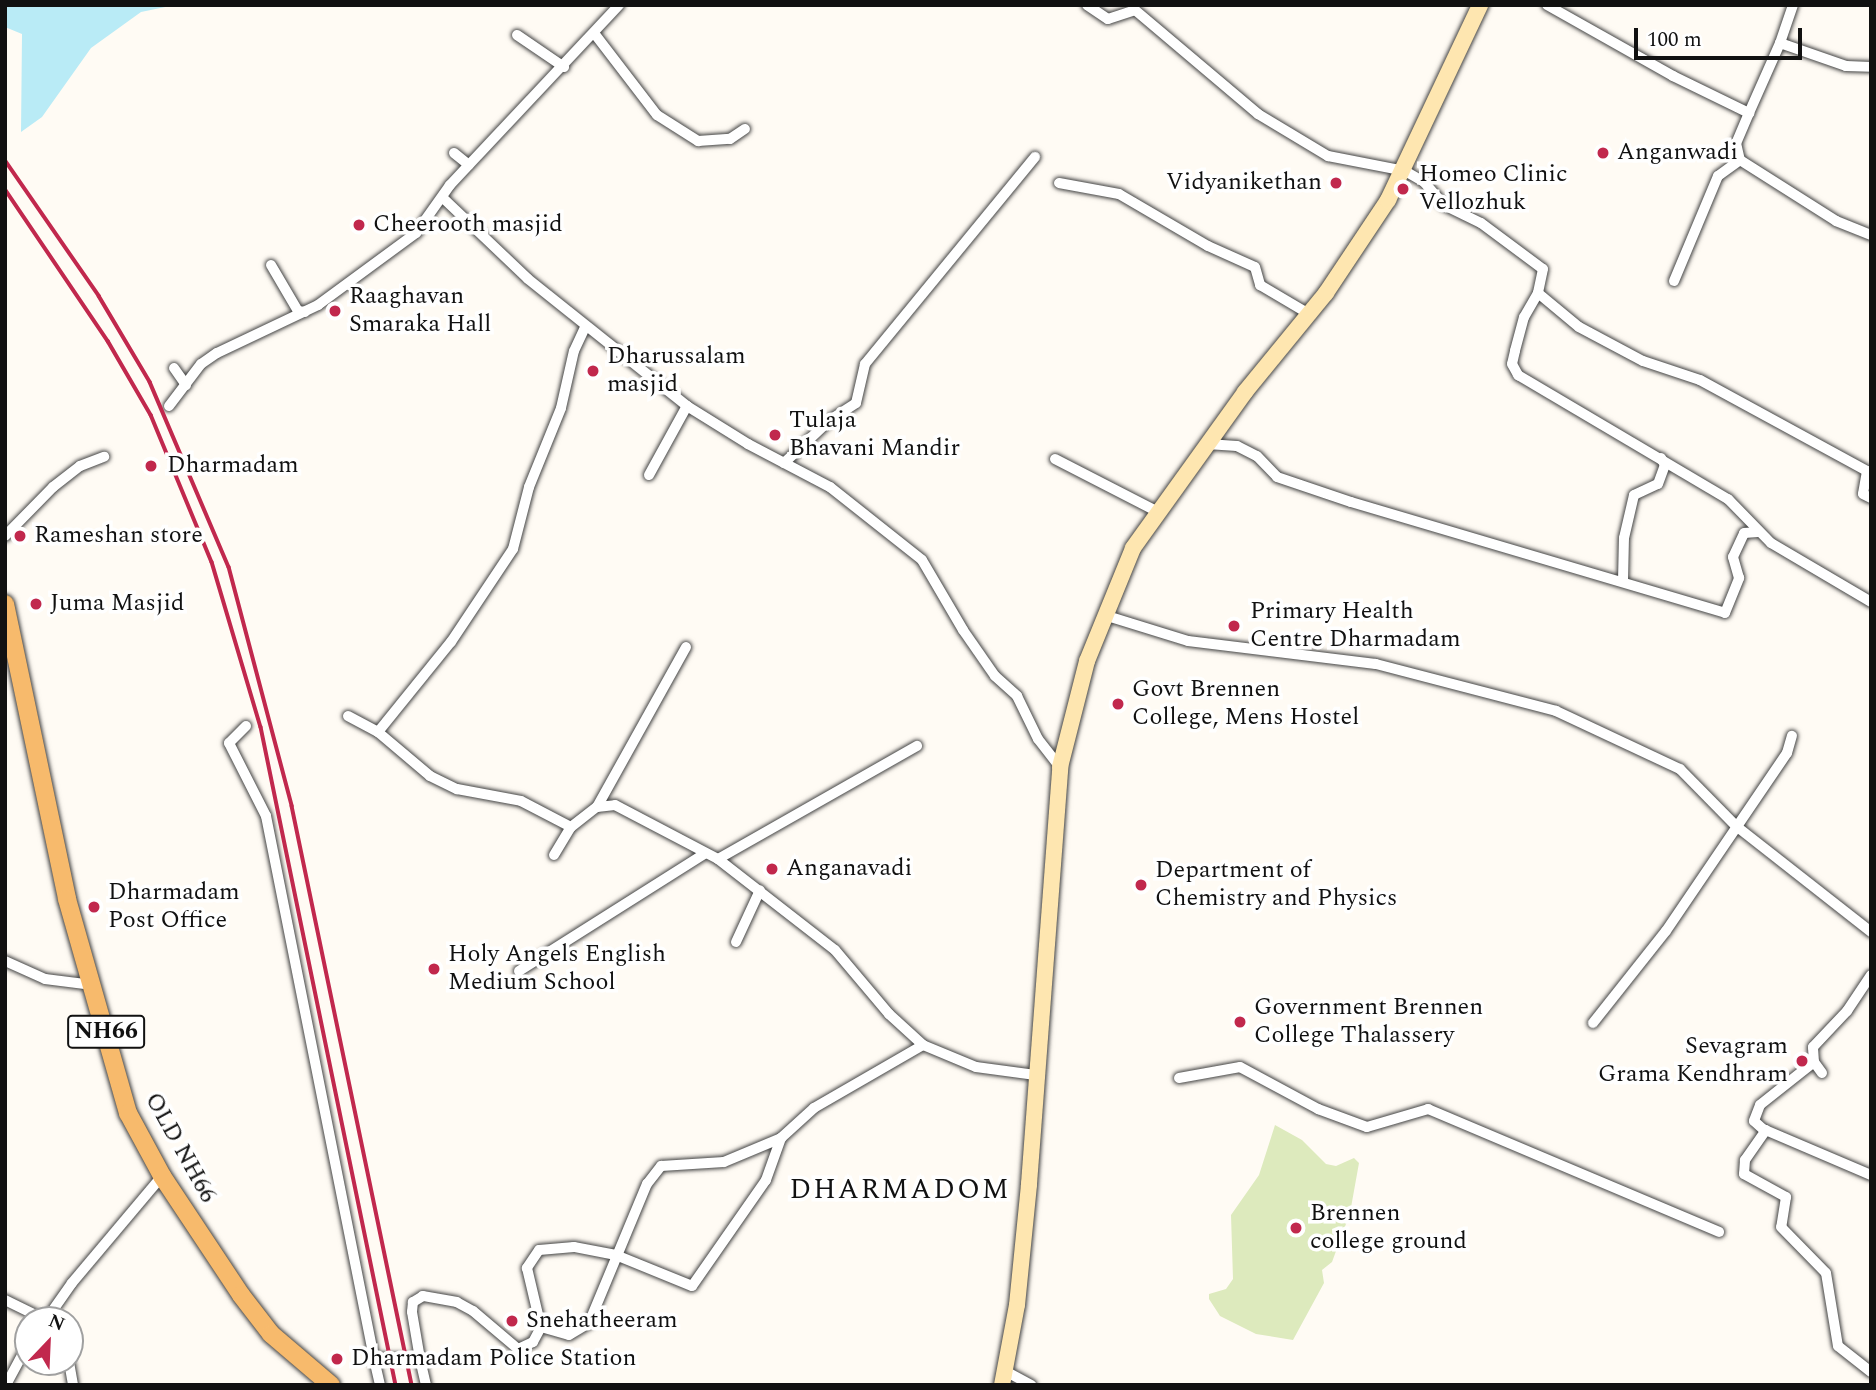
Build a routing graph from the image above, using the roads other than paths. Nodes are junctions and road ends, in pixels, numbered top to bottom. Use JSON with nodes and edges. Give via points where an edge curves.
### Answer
{"nodes":[{"id":1,"x":619,"y":5,"type":"edge"},
{"id":2,"x":1087,"y":5,"type":"edge"},
{"id":3,"x":1480,"y":5,"type":"edge"},
{"id":4,"x":1547,"y":5,"type":"edge"},
{"id":5,"x":1793,"y":5,"type":"edge"},
{"id":6,"x":594,"y":33,"type":"junction"},
{"id":7,"x":517,"y":35,"type":"dead end"},
{"id":8,"x":1780,"y":43,"type":"junction"},
{"id":9,"x":564,"y":67,"type":"junction"},
{"id":10,"x":1871,"y":67,"type":"edge"},
{"id":11,"x":1749,"y":113,"type":"junction"},
{"id":12,"x":745,"y":129,"type":"dead end"},
{"id":13,"x":454,"y":153,"type":"dead end"},
{"id":14,"x":1035,"y":157,"type":"dead end"},
{"id":15,"x":1740,"y":160,"type":"junction"},
{"id":16,"x":469,"y":165,"type":"junction"},
{"id":17,"x":1405,"y":171,"type":"junction"},
{"id":18,"x":1059,"y":183,"type":"dead end"},
{"id":19,"x":443,"y":198,"type":"junction"},
{"id":20,"x":1871,"y":235,"type":"edge"},
{"id":21,"x":271,"y":265,"type":"dead end"},
{"id":22,"x":1674,"y":281,"type":"dead end"},
{"id":23,"x":1538,"y":293,"type":"junction"},
{"id":24,"x":305,"y":312,"type":"junction"},
{"id":25,"x":1309,"y":314,"type":"junction"},
{"id":26,"x":585,"y":327,"type":"junction"},
{"id":27,"x":174,"y":368,"type":"dead end"},
{"id":28,"x":186,"y":385,"type":"junction"},
{"id":29,"x":169,"y":406,"type":"dead end"},
{"id":30,"x":687,"y":406,"type":"junction"},
{"id":31,"x":1207,"y":444,"type":"junction"},
{"id":32,"x":104,"y":457,"type":"dead end"},
{"id":33,"x":1661,"y":458,"type":"junction"},
{"id":34,"x":1055,"y":459,"type":"dead end"},
{"id":35,"x":784,"y":463,"type":"junction"},
{"id":36,"x":649,"y":475,"type":"dead end"},
{"id":37,"x":1871,"y":498,"type":"edge"},
{"id":38,"x":1158,"y":512,"type":"junction"},
{"id":39,"x":1758,"y":532,"type":"junction"},
{"id":40,"x":5,"y":536,"type":"edge"},
{"id":41,"x":1623,"y":581,"type":"junction"},
{"id":42,"x":1871,"y":602,"type":"edge"},
{"id":43,"x":6,"y":611,"type":"edge"},
{"id":44,"x":1104,"y":615,"type":"junction"},
{"id":45,"x":686,"y":647,"type":"dead end"},
{"id":46,"x":348,"y":716,"type":"dead end"},
{"id":47,"x":246,"y":726,"type":"dead end"},
{"id":48,"x":378,"y":732,"type":"junction"},
{"id":49,"x":1792,"y":736,"type":"dead end"},
{"id":50,"x":917,"y":746,"type":"dead end"},
{"id":51,"x":1060,"y":767,"type":"junction"},
{"id":52,"x":597,"y":807,"type":"junction"},
{"id":53,"x":1736,"y":826,"type":"junction"},
{"id":54,"x":570,"y":827,"type":"junction"},
{"id":55,"x":704,"y":854,"type":"junction"},
{"id":56,"x":554,"y":855,"type":"dead end"},
{"id":57,"x":718,"y":859,"type":"junction"},
{"id":58,"x":760,"y":890,"type":"junction"},
{"id":59,"x":1871,"y":932,"type":"edge"},
{"id":60,"x":736,"y":942,"type":"dead end"},
{"id":61,"x":5,"y":961,"type":"edge"},
{"id":62,"x":519,"y":971,"type":"dead end"},
{"id":63,"x":1871,"y":975,"type":"edge"},
{"id":64,"x":93,"y":985,"type":"junction"},
{"id":65,"x":1594,"y":1023,"type":"dead end"},
{"id":66,"x":923,"y":1045,"type":"junction"},
{"id":67,"x":1814,"y":1062,"type":"junction"},
{"id":68,"x":1822,"y":1073,"type":"dead end"},
{"id":69,"x":1035,"y":1075,"type":"junction"},
{"id":70,"x":1179,"y":1078,"type":"dead end"},
{"id":71,"x":1766,"y":1130,"type":"junction"},
{"id":72,"x":781,"y":1138,"type":"junction"},
{"id":73,"x":1871,"y":1175,"type":"edge"},
{"id":74,"x":162,"y":1176,"type":"junction"},
{"id":75,"x":1719,"y":1232,"type":"dead end"},
{"id":76,"x":616,"y":1255,"type":"junction"},
{"id":77,"x":57,"y":1306,"type":"edge"},
{"id":78,"x":541,"y":1327,"type":"junction"},
{"id":79,"x":374,"y":1358,"type":"junction"},
{"id":80,"x":420,"y":1359,"type":"junction"},
{"id":81,"x":1871,"y":1371,"type":"edge"},
{"id":82,"x":1004,"y":1378,"type":"edge"},
{"id":83,"x":331,"y":1385,"type":"edge"},
{"id":84,"x":380,"y":1385,"type":"edge"},
{"id":85,"x":426,"y":1385,"type":"edge"},
{"id":86,"x":1031,"y":1385,"type":"edge"}],
"edges":[{"from":1,"to":6,"type":"street"},
{"from":2,"to":17,"type":"street","via":[[1108,19],[1135,10],[1258,114],[1328,156]]},
{"from":3,"to":17,"type":"main road"},
{"from":4,"to":11,"type":"street"},
{"from":5,"to":8,"type":"street"},
{"from":6,"to":9,"type":"street"},
{"from":6,"to":12,"type":"street","via":[[657,115],[698,141],[730,139]]},
{"from":7,"to":9,"type":"street"},
{"from":8,"to":10,"type":"street","via":[[1846,66]]},
{"from":8,"to":11,"type":"street"},
{"from":9,"to":16,"type":"street"},
{"from":11,"to":15,"type":"street","via":[[1736,143]]},
{"from":13,"to":16,"type":"street"},
{"from":14,"to":35,"type":"street","via":[[865,364],[856,403],[830,420]]},
{"from":15,"to":20,"type":"street","via":[[1836,221]]},
{"from":15,"to":22,"type":"street","via":[[1718,176]]},
{"from":16,"to":19,"type":"street"},
{"from":17,"to":23,"type":"street","via":[[1424,182],[1444,205],[1481,223],[1543,269]]},
{"from":17,"to":25,"type":"main road"},
{"from":18,"to":25,"type":"street","via":[[1119,194],[1208,246],[1255,267],[1260,285]]},
{"from":19,"to":24,"type":"street","via":[[416,233],[373,269]]},
{"from":19,"to":26,"type":"street"},
{"from":21,"to":24,"type":"street","via":[[298,311]]},
{"from":23,"to":33,"type":"street","via":[[1524,317],[1515,351],[1513,364],[1518,375]]},
{"from":23,"to":37,"type":"street","via":[[1579,327],[1632,356],[1700,380],[1867,471],[1863,494]]},
{"from":24,"to":28,"type":"street","via":[[217,353]]},
{"from":25,"to":31,"type":"main road"},
{"from":26,"to":30,"type":"street"},
{"from":26,"to":48,"type":"street","via":[[574,351],[561,408],[529,487],[513,549],[451,642]]},
{"from":27,"to":28,"type":"street"},
{"from":28,"to":29,"type":"street"},
{"from":30,"to":35,"type":"street"},
{"from":30,"to":36,"type":"street"},
{"from":31,"to":38,"type":"main road"},
{"from":31,"to":41,"type":"street","via":[[1237,446],[1257,456],[1277,477],[1351,502]]},
{"from":32,"to":40,"type":"street","via":[[80,466],[53,487]]},
{"from":33,"to":39,"type":"street","via":[[1728,499]]},
{"from":33,"to":41,"type":"street","via":[[1665,465],[1658,484],[1634,495],[1624,538]]},
{"from":34,"to":38,"type":"street"},
{"from":35,"to":51,"type":"street","via":[[830,487],[922,560],[962,630],[995,676],[1017,696],[1038,739]]},
{"from":38,"to":44,"type":"main road","via":[[1133,548]]},
{"from":39,"to":41,"type":"street","via":[[1744,533],[1733,557],[1739,578],[1725,613]]},
{"from":39,"to":42,"type":"street","via":[[1803,565]]},
{"from":43,"to":64,"type":"main road","name":"OLD NH66","number":"NH66","via":[[67,899]]},
{"from":44,"to":51,"type":"main road","via":[[1073,706]]},
{"from":44,"to":53,"type":"street","via":[[1188,642],[1376,664],[1556,711],[1680,769]]},
{"from":45,"to":52,"type":"street"},
{"from":46,"to":48,"type":"street"},
{"from":47,"to":79,"type":"street","via":[[229,743],[266,816]]},
{"from":48,"to":54,"type":"street","via":[[430,776],[457,789],[521,801]]},
{"from":49,"to":53,"type":"street","via":[[1787,753]]},
{"from":50,"to":57,"type":"street"},
{"from":51,"to":69,"type":"main road"},
{"from":52,"to":54,"type":"street"},
{"from":52,"to":55,"type":"street","via":[[624,808]]},
{"from":53,"to":59,"type":"street"},
{"from":53,"to":65,"type":"street","via":[[1666,931]]},
{"from":54,"to":56,"type":"street"},
{"from":55,"to":57,"type":"street"},
{"from":55,"to":62,"type":"street"},
{"from":57,"to":58,"type":"street"},
{"from":58,"to":60,"type":"street"},
{"from":58,"to":66,"type":"street","via":[[835,950],[889,1014]]},
{"from":61,"to":64,"type":"street","via":[[45,979]]},
{"from":63,"to":67,"type":"street","via":[[1847,1011],[1818,1038]]},
{"from":64,"to":74,"type":"main road","name":"OLD NH66","number":"NH66","via":[[128,1113]]},
{"from":66,"to":69,"type":"street","via":[[976,1068]]},
{"from":66,"to":72,"type":"street","via":[[814,1108]]},
{"from":67,"to":68,"type":"street"},
{"from":67,"to":71,"type":"street","via":[[1760,1105],[1754,1121]]},
{"from":69,"to":82,"type":"main road","via":[[1017,1306]]},
{"from":70,"to":75,"type":"street","via":[[1240,1067],[1318,1109],[1367,1127],[1428,1109]]},
{"from":71,"to":73,"type":"street"},
{"from":71,"to":81,"type":"street","via":[[1745,1160],[1744,1174],[1786,1197],[1781,1227],[1826,1273],[1839,1346]]},
{"from":72,"to":76,"type":"street","via":[[733,1160],[661,1166],[647,1184]]},
{"from":72,"to":76,"type":"street","via":[[766,1180],[692,1286]]},
{"from":74,"to":77,"type":"street"},
{"from":74,"to":83,"type":"main road","name":"OLD NH66","number":"NH66","via":[[271,1334]]},
{"from":76,"to":78,"type":"street","via":[[583,1328],[569,1335]]},
{"from":76,"to":78,"type":"street","via":[[574,1247],[539,1250],[531,1256],[527,1268]]},
{"from":78,"to":80,"type":"street","via":[[533,1342],[518,1349],[457,1302],[418,1298],[412,1312]]},
{"from":79,"to":80,"type":"street"},
{"from":79,"to":84,"type":"street"},
{"from":80,"to":85,"type":"street"},
{"from":82,"to":86,"type":"street"}]}
